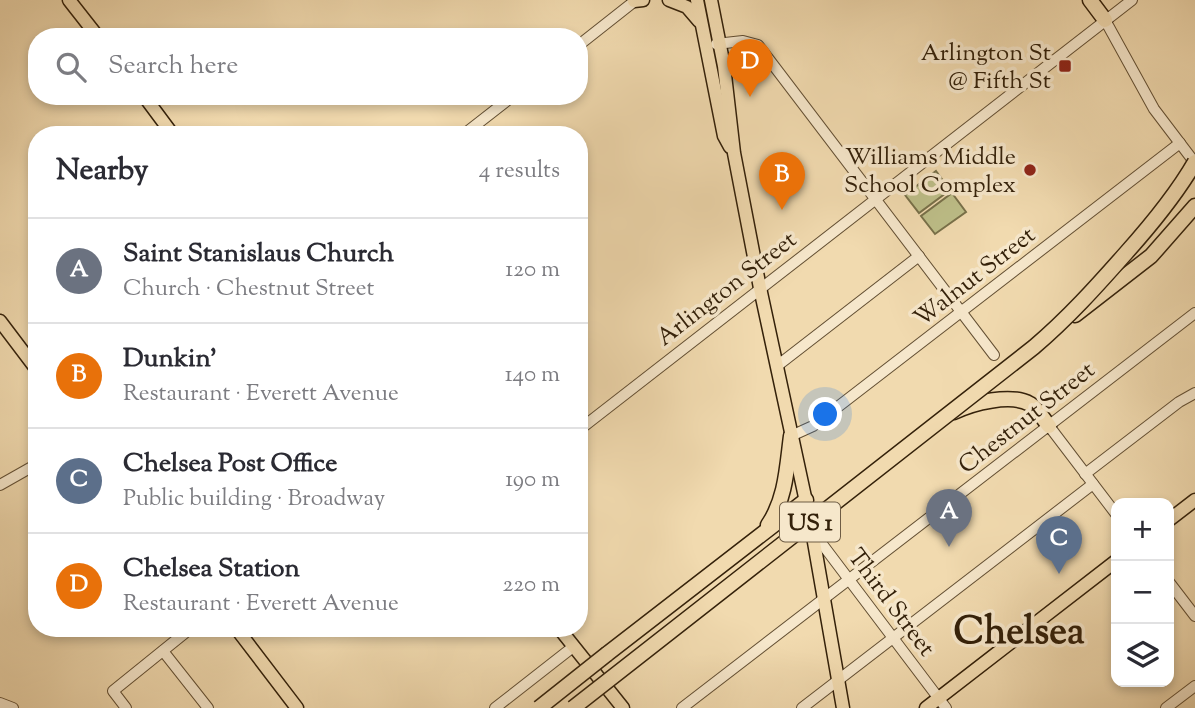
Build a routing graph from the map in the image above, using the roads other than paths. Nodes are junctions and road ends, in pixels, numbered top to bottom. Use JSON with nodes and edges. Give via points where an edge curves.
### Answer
{"nodes":[{"id":1,"x":69,"y":0,"type":"edge"},
{"id":2,"x":638,"y":0,"type":"edge"},
{"id":3,"x":669,"y":0,"type":"edge"},
{"id":4,"x":697,"y":0,"type":"edge"},
{"id":5,"x":711,"y":0,"type":"edge"},
{"id":6,"x":1090,"y":0,"type":"edge"},
{"id":7,"x":1132,"y":0,"type":"edge"},
{"id":8,"x":1105,"y":20,"type":"junction"},
{"id":9,"x":701,"y":24,"type":"junction"},
{"id":10,"x":90,"y":28,"type":"edge"},
{"id":11,"x":588,"y":38,"type":"edge"},
{"id":12,"x":720,"y":44,"type":"junction"},
{"id":13,"x":705,"y":46,"type":"junction"},
{"id":14,"x":151,"y":105,"type":"edge"},
{"id":15,"x":501,"y":105,"type":"edge"},
{"id":16,"x":166,"y":126,"type":"edge"},
{"id":17,"x":475,"y":126,"type":"edge"},
{"id":18,"x":1180,"y":143,"type":"junction"},
{"id":19,"x":734,"y":153,"type":"junction"},
{"id":20,"x":1195,"y":162,"type":"edge"},
{"id":21,"x":875,"y":198,"type":"junction"},
{"id":22,"x":1195,"y":206,"type":"edge"},
{"id":23,"x":919,"y":256,"type":"junction"},
{"id":24,"x":760,"y":288,"type":"junction"},
{"id":25,"x":962,"y":312,"type":"junction"},
{"id":26,"x":1195,"y":313,"type":"edge"},
{"id":27,"x":0,"y":321,"type":"edge"},
{"id":28,"x":995,"y":355,"type":"dead end"},
{"id":29,"x":28,"y":358,"type":"edge"},
{"id":30,"x":777,"y":366,"type":"junction"},
{"id":31,"x":1195,"y":393,"type":"edge"},
{"id":32,"x":938,"y":422,"type":"junction"},
{"id":33,"x":588,"y":423,"type":"edge"},
{"id":34,"x":1049,"y":426,"type":"junction"},
{"id":35,"x":791,"y":436,"type":"junction"},
{"id":36,"x":28,"y":469,"type":"edge"},
{"id":37,"x":1085,"y":474,"type":"junction"},
{"id":38,"x":1093,"y":484,"type":"junction"},
{"id":39,"x":0,"y":485,"type":"edge"},
{"id":40,"x":806,"y":500,"type":"junction"},
{"id":41,"x":1195,"y":500,"type":"edge"},
{"id":42,"x":1111,"y":507,"type":"edge"},
{"id":43,"x":1174,"y":516,"type":"edge"},
{"id":44,"x":812,"y":530,"type":"junction"},
{"id":45,"x":751,"y":543,"type":"junction"},
{"id":46,"x":1111,"y":565,"type":"edge"},
{"id":47,"x":848,"y":580,"type":"junction"},
{"id":48,"x":1174,"y":589,"type":"edge"},
{"id":49,"x":824,"y":599,"type":"junction"},
{"id":50,"x":1195,"y":616,"type":"edge"},
{"id":51,"x":180,"y":637,"type":"edge"},
{"id":52,"x":243,"y":637,"type":"edge"},
{"id":53,"x":566,"y":637,"type":"edge"},
{"id":54,"x":892,"y":638,"type":"junction"},
{"id":55,"x":573,"y":647,"type":"junction"},
{"id":56,"x":163,"y":651,"type":"junction"},
{"id":57,"x":838,"y":680,"type":"junction"},
{"id":58,"x":1195,"y":686,"type":"edge"},
{"id":59,"x":0,"y":703,"type":"edge"},
{"id":60,"x":942,"y":703,"type":"edge"},
{"id":61,"x":13,"y":708,"type":"edge"},
{"id":62,"x":126,"y":708,"type":"edge"},
{"id":63,"x":208,"y":708,"type":"edge"},
{"id":64,"x":298,"y":708,"type":"edge"},
{"id":65,"x":495,"y":708,"type":"edge"},
{"id":66,"x":539,"y":708,"type":"edge"},
{"id":67,"x":572,"y":708,"type":"edge"},
{"id":68,"x":623,"y":708,"type":"edge"},
{"id":69,"x":682,"y":708,"type":"edge"},
{"id":70,"x":802,"y":708,"type":"edge"},
{"id":71,"x":843,"y":708,"type":"edge"},
{"id":72,"x":926,"y":708,"type":"edge"},
{"id":73,"x":1166,"y":708,"type":"edge"}],
"edges":[{"from":1,"to":10,"type":"main road"},
{"from":2,"to":11,"type":"street"},
{"from":3,"to":9,"type":"main road","via":[[687,8]]},
{"from":4,"to":9,"type":"main road"},
{"from":5,"to":12,"type":"main road"},
{"from":6,"to":8,"type":"highway"},
{"from":7,"to":8,"type":"street","name":"Arlington Street"},
{"from":8,"to":18,"type":"street","via":[[1154,109]]},
{"from":8,"to":21,"type":"street","name":"Arlington Street"},
{"from":9,"to":13,"type":"main road"},
{"from":12,"to":13,"type":"street"},
{"from":12,"to":19,"type":"main road"},
{"from":12,"to":21,"type":"street","via":[[743,41],[758,45]]},
{"from":13,"to":19,"type":"main road","via":[[724,136]]},
{"from":14,"to":16,"type":"main road"},
{"from":15,"to":17,"type":"street"},
{"from":18,"to":20,"type":"street"},
{"from":18,"to":25,"type":"street","name":"Walnut Street"},
{"from":19,"to":24,"type":"main road"},
{"from":20,"to":67,"type":"highway","number":"US 1","bridge":true,"via":[[1135,243],[1041,342]]},
{"from":21,"to":23,"type":"street"},
{"from":21,"to":24,"type":"street","name":"Arlington Street"},
{"from":22,"to":32,"type":"highway","number":"US 1","bridge":true,"via":[[1143,262]]},
{"from":23,"to":25,"type":"street"},
{"from":23,"to":30,"type":"street"},
{"from":24,"to":30,"type":"main road"},
{"from":24,"to":33,"type":"street","name":"Arlington Street"},
{"from":25,"to":28,"type":"street"},
{"from":25,"to":35,"type":"street","name":"Walnut Street","via":[[813,426]]},
{"from":26,"to":34,"type":"street","name":"Chestnut Street"},
{"from":27,"to":29,"type":"main road"},
{"from":30,"to":35,"type":"main road"},
{"from":31,"to":37,"type":"street"},
{"from":32,"to":34,"type":"highway","via":[[968,406],[1014,400],[1032,405]]},
{"from":32,"to":67,"type":"highway","number":"US 1","bridge":true},
{"from":34,"to":37,"type":"street"},
{"from":34,"to":47,"type":"street","name":"Chestnut Street"},
{"from":35,"to":40,"type":"main road"},
{"from":35,"to":45,"type":"highway","via":[[777,509]]},
{"from":36,"to":39,"type":"street"},
{"from":37,"to":38,"type":"street"},
{"from":38,"to":42,"type":"street"},
{"from":38,"to":54,"type":"street"},
{"from":40,"to":44,"type":"main road"},
{"from":40,"to":45,"type":"highway"},
{"from":41,"to":43,"type":"main road"},
{"from":44,"to":47,"type":"street","name":"Third Street"},
{"from":44,"to":49,"type":"main road"},
{"from":45,"to":66,"type":"highway","bridge":true},
{"from":46,"to":60,"type":"main road"},
{"from":47,"to":49,"type":"street","name":"Chestnut Street"},
{"from":47,"to":54,"type":"street","name":"Third Street"},
{"from":48,"to":50,"type":"street"},
{"from":49,"to":57,"type":"main road"},
{"from":49,"to":69,"type":"street","name":"Chestnut Street"},
{"from":51,"to":56,"type":"street"},
{"from":52,"to":64,"type":"main road"},
{"from":53,"to":55,"type":"main road"},
{"from":54,"to":57,"type":"street"},
{"from":54,"to":60,"type":"street","name":"Third Street"},
{"from":55,"to":65,"type":"street"},
{"from":55,"to":68,"type":"main road"},
{"from":56,"to":62,"type":"street","via":[[113,691]]},
{"from":56,"to":63,"type":"street"},
{"from":57,"to":70,"type":"street"},
{"from":57,"to":71,"type":"main road"},
{"from":58,"to":73,"type":"street"},
{"from":59,"to":61,"type":"street"},
{"from":60,"to":72,"type":"main road"}]}
